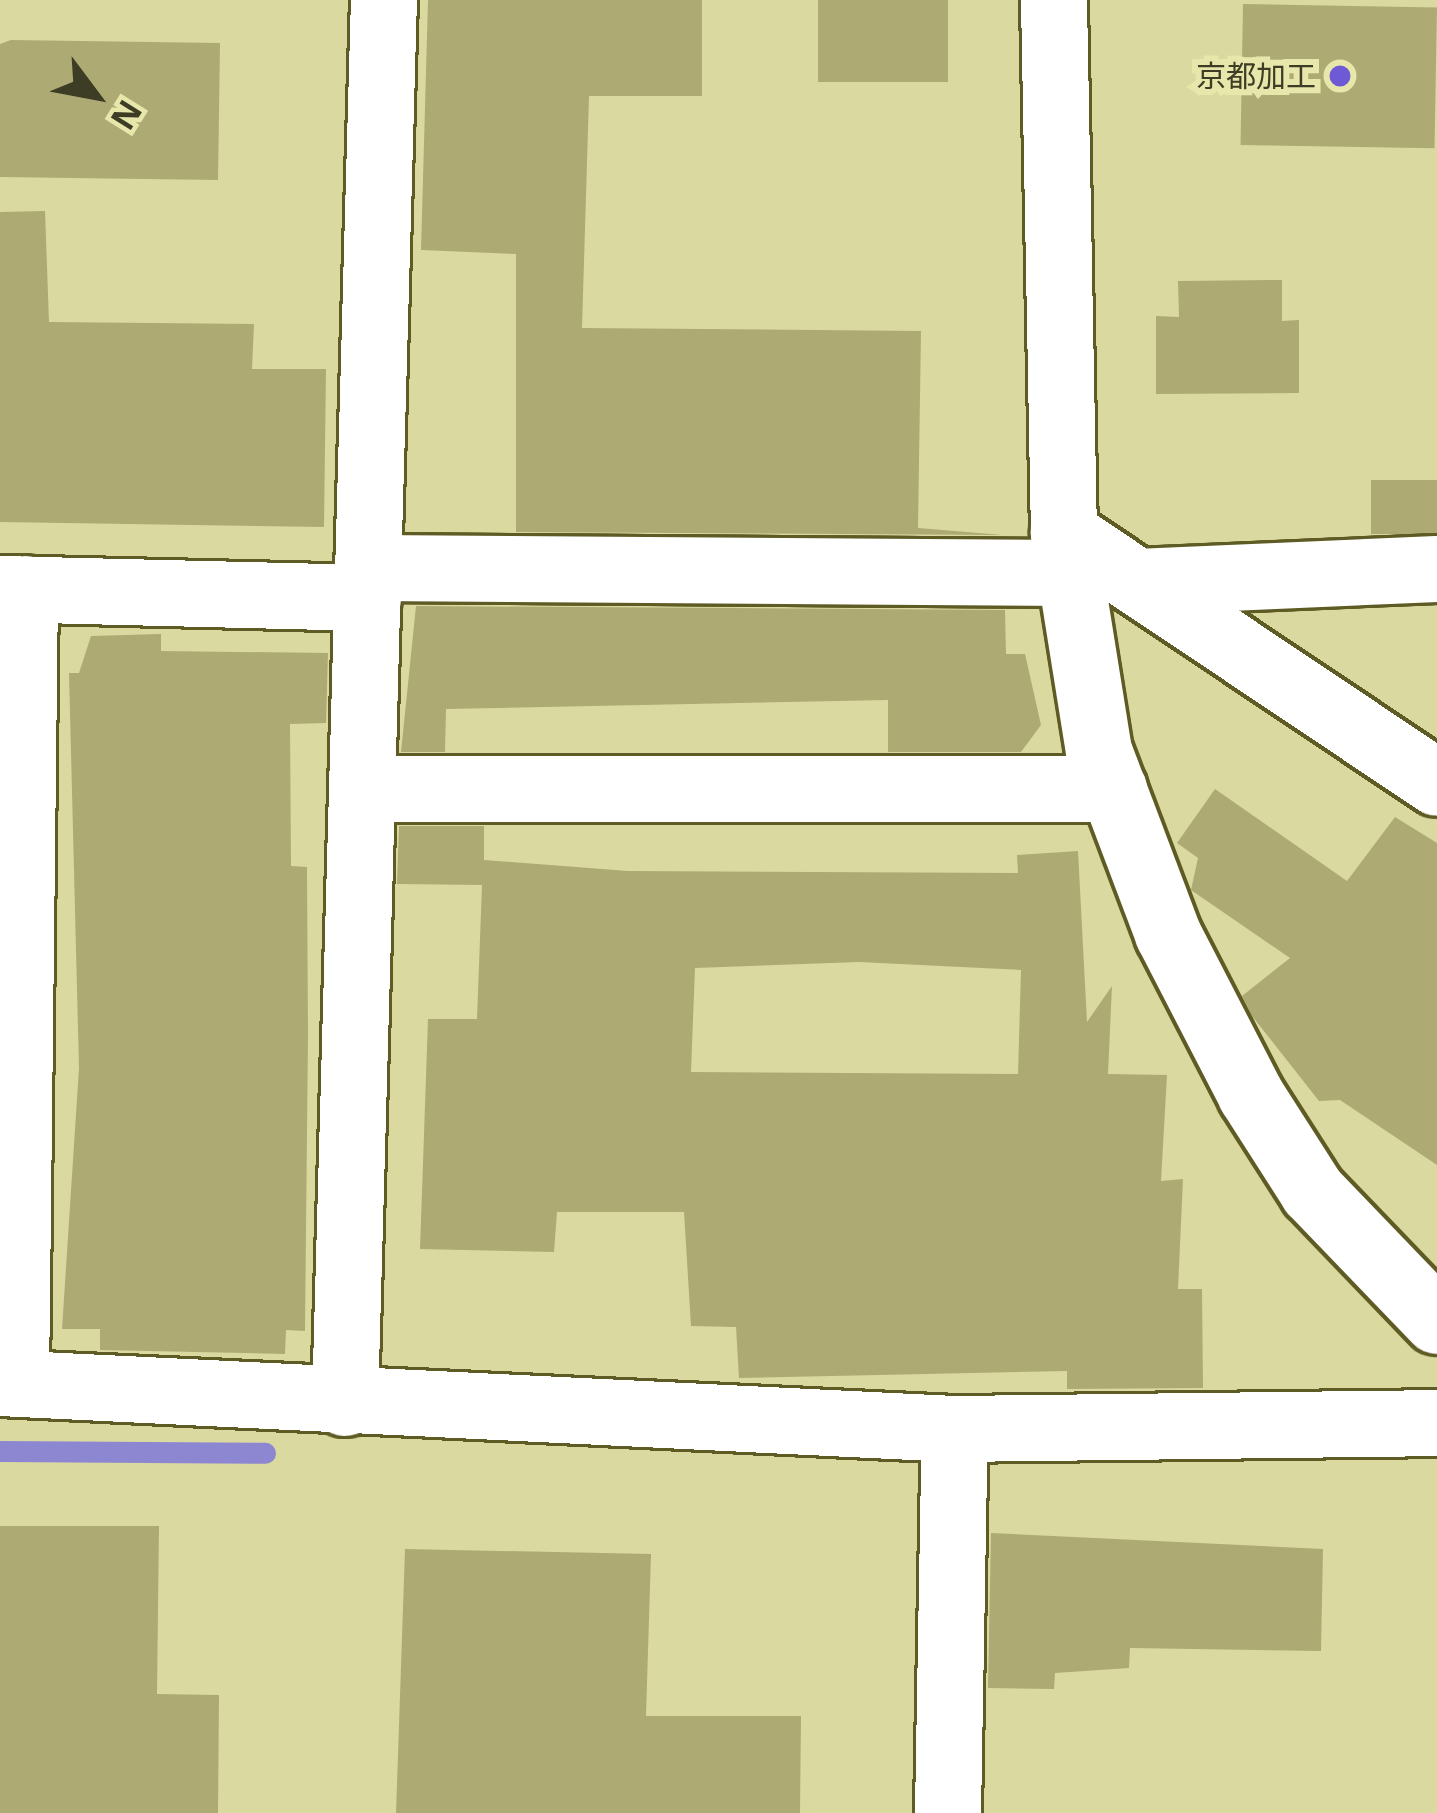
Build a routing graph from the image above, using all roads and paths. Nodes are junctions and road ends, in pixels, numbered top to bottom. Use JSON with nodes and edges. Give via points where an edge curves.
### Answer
{"nodes":[{"id":1,"x":383,"y":0,"type":"edge"},
{"id":2,"x":1054,"y":0,"type":"edge"},
{"id":3,"x":1067,"y":553,"type":"junction"},
{"id":4,"x":1437,"y":569,"type":"edge"},
{"id":5,"x":1137,"y":582,"type":"junction"},
{"id":6,"x":371,"y":583,"type":"junction"},
{"id":7,"x":12,"y":589,"type":"edge"},
{"id":8,"x":1437,"y":783,"type":"edge"},
{"id":9,"x":369,"y":789,"type":"junction"},
{"id":10,"x":1114,"y":789,"type":"junction"},
{"id":11,"x":10,"y":987,"type":"edge"},
{"id":12,"x":1437,"y":1321,"type":"edge"},
{"id":13,"x":8,"y":1382,"type":"edge"},
{"id":14,"x":345,"y":1402,"type":"junction"},
{"id":15,"x":1437,"y":1423,"type":"edge"},
{"id":16,"x":955,"y":1430,"type":"junction"},
{"id":17,"x":948,"y":1813,"type":"edge"}],
"edges":[{"from":1,"to":6,"type":"street"},
{"from":2,"to":3,"type":"street"},
{"from":3,"to":5,"type":"street"},
{"from":3,"to":6,"type":"street"},
{"from":3,"to":10,"type":"street"},
{"from":4,"to":5,"type":"street"},
{"from":5,"to":8,"type":"street"},
{"from":6,"to":7,"type":"street"},
{"from":6,"to":9,"type":"street"},
{"from":7,"to":11,"type":"street"},
{"from":9,"to":10,"type":"street"},
{"from":9,"to":14,"type":"street"},
{"from":10,"to":12,"type":"street","via":[[1168,934],[1251,1095],[1313,1192]]},
{"from":11,"to":13,"type":"street"},
{"from":13,"to":14,"type":"street"},
{"from":14,"to":16,"type":"street"},
{"from":15,"to":16,"type":"street"},
{"from":16,"to":17,"type":"street"}]}
